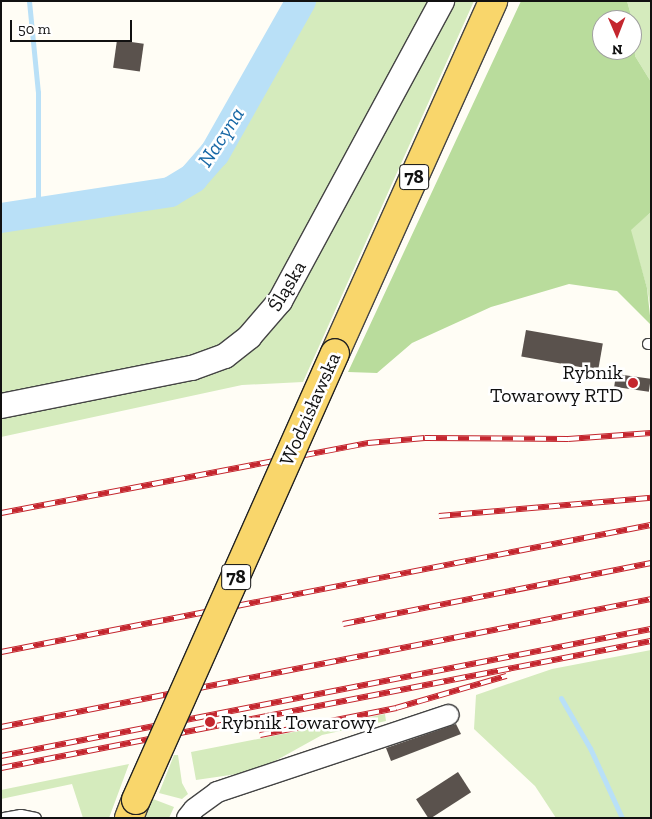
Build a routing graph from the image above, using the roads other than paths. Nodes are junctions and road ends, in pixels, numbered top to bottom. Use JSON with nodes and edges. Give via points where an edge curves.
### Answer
{"nodes":[{"id":1,"x":442,"y":1,"type":"edge"},
{"id":2,"x":493,"y":1,"type":"edge"},
{"id":3,"x":1,"y":406,"type":"edge"},
{"id":4,"x":450,"y":715,"type":"dead end"},
{"id":5,"x":133,"y":809,"type":"edge"},
{"id":6,"x":4,"y":818,"type":"edge"},
{"id":7,"x":36,"y":818,"type":"edge"},
{"id":8,"x":187,"y":818,"type":"edge"}],
"edges":[{"from":1,"to":3,"type":"street","name":"Śląska","via":[[284,294],[268,318],[246,340],[219,359],[192,368]]},
{"from":2,"to":5,"type":"main road","name":"Wodzisławska","number":"78","bridge":true},
{"from":4,"to":8,"type":"street","via":[[217,792]]},
{"from":6,"to":7,"type":"lane","via":[[20,815]]}]}
